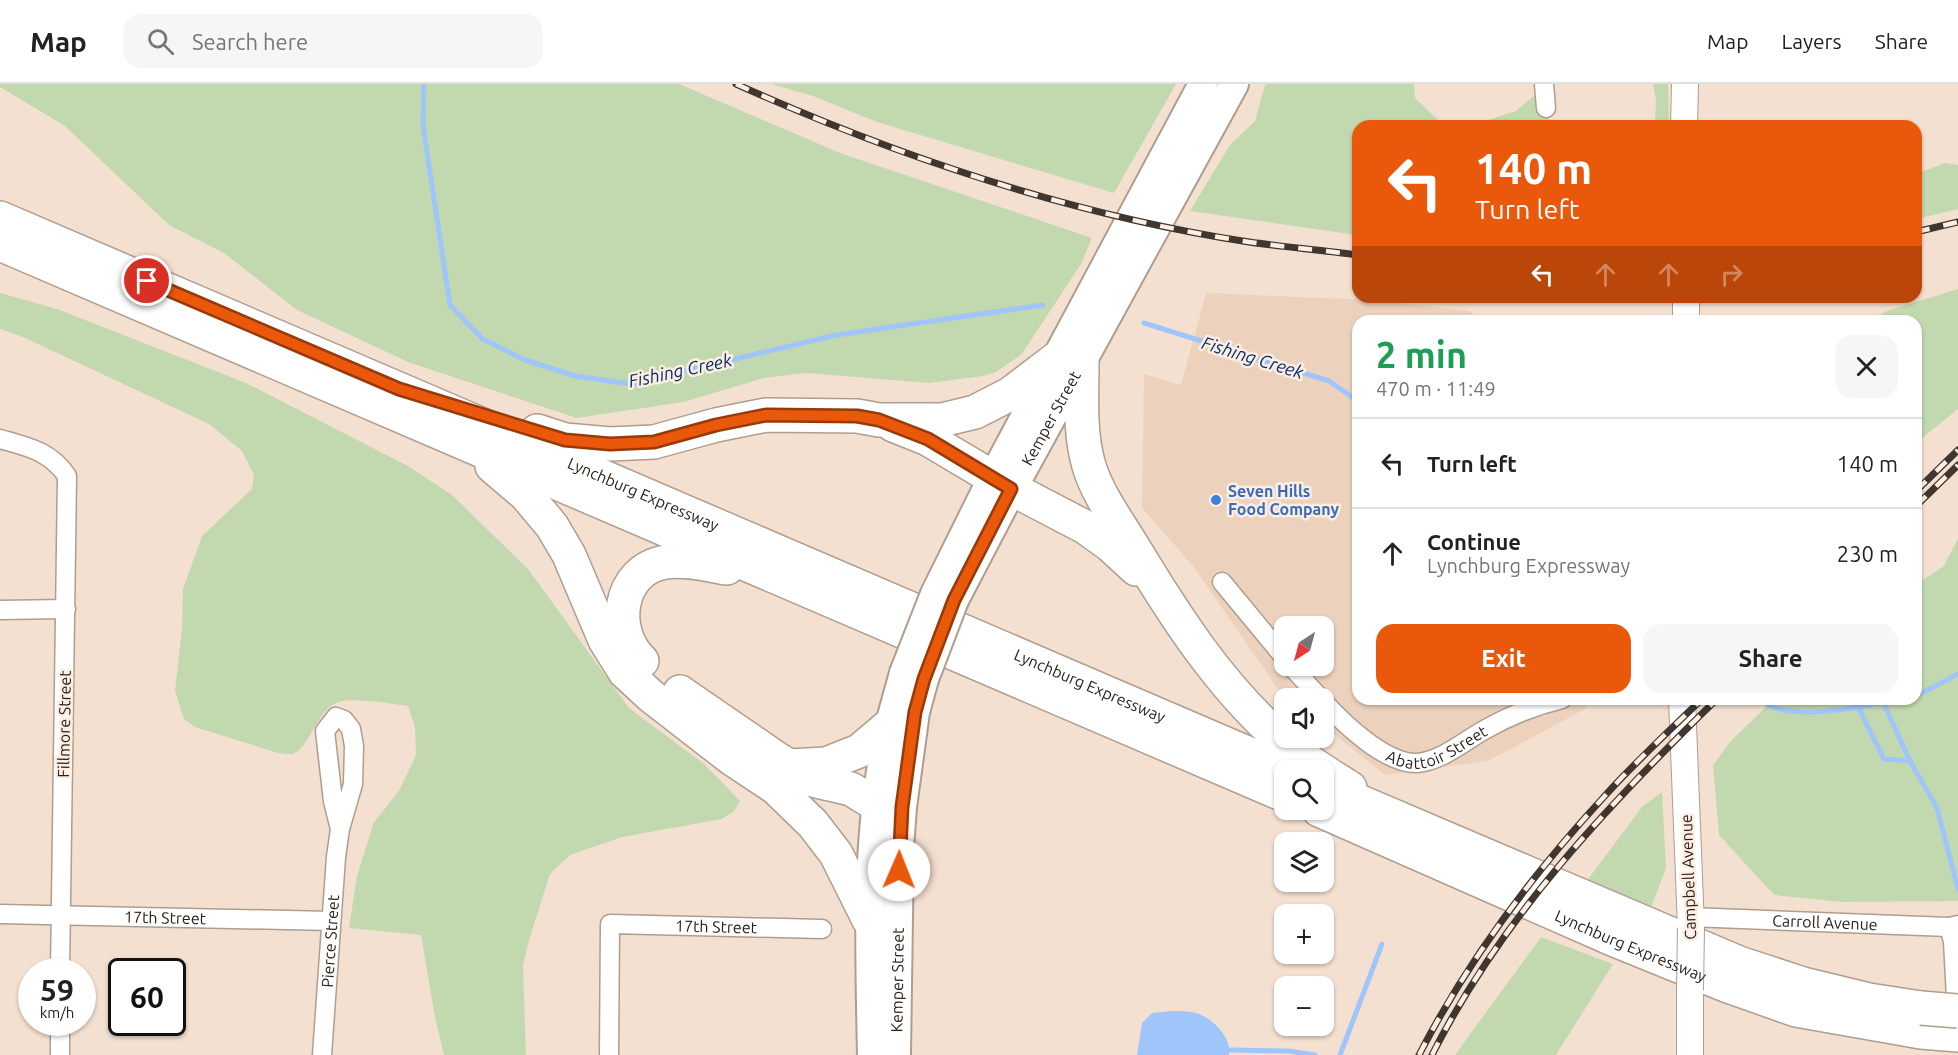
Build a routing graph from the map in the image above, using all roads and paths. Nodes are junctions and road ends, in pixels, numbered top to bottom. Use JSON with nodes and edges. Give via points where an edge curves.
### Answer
{"nodes":[{"id":1,"x":1203,"y":84,"type":"edge"},
{"id":2,"x":1234,"y":84,"type":"edge"},
{"id":3,"x":1544,"y":84,"type":"edge"},
{"id":4,"x":1684,"y":84,"type":"edge"},
{"id":5,"x":1546,"y":108,"type":"dead end"},
{"id":6,"x":1684,"y":120,"type":"edge"},
{"id":7,"x":0,"y":218,"type":"edge"},
{"id":8,"x":0,"y":244,"type":"edge"},
{"id":9,"x":1069,"y":360,"type":"junction"},
{"id":10,"x":399,"y":389,"type":"junction"},
{"id":11,"x":879,"y":420,"type":"junction"},
{"id":12,"x":0,"y":439,"type":"edge"},
{"id":13,"x":468,"y":445,"type":"junction"},
{"id":14,"x":1002,"y":483,"type":"junction"},
{"id":15,"x":774,"y":576,"type":"junction"},
{"id":16,"x":1222,"y":582,"type":"dead end"},
{"id":17,"x":1162,"y":593,"type":"junction"},
{"id":18,"x":66,"y":609,"type":"junction"},
{"id":19,"x":0,"y":610,"type":"edge"},
{"id":20,"x":1274,"y":645,"type":"edge"},
{"id":21,"x":914,"y":676,"type":"junction"},
{"id":22,"x":1300,"y":676,"type":"edge"},
{"id":23,"x":1311,"y":688,"type":"edge"},
{"id":24,"x":1541,"y":705,"type":"edge"},
{"id":25,"x":1682,"y":705,"type":"edge"},
{"id":26,"x":1334,"y":711,"type":"edge"},
{"id":27,"x":891,"y":724,"type":"junction"},
{"id":28,"x":1274,"y":765,"type":"edge"},
{"id":29,"x":782,"y":777,"type":"junction"},
{"id":30,"x":1274,"y":791,"type":"edge"},
{"id":31,"x":1334,"y":791,"type":"edge"},
{"id":32,"x":889,"y":806,"type":"junction"},
{"id":33,"x":1392,"y":815,"type":"junction"},
{"id":34,"x":1334,"y":817,"type":"edge"},
{"id":35,"x":340,"y":828,"type":"junction"},
{"id":36,"x":0,"y":914,"type":"edge"},
{"id":37,"x":60,"y":915,"type":"junction"},
{"id":38,"x":869,"y":920,"type":"junction"},
{"id":39,"x":331,"y":921,"type":"junction"},
{"id":40,"x":1690,"y":923,"type":"junction"},
{"id":41,"x":1953,"y":926,"type":"edge"},
{"id":42,"x":822,"y":929,"type":"dead end"},
{"id":43,"x":60,"y":958,"type":"edge"},
{"id":44,"x":1958,"y":1011,"type":"edge"},
{"id":45,"x":1922,"y":1020,"type":"junction"},
{"id":46,"x":1958,"y":1034,"type":"edge"},
{"id":47,"x":60,"y":1036,"type":"edge"},
{"id":48,"x":60,"y":1055,"type":"edge"},
{"id":49,"x":322,"y":1055,"type":"edge"},
{"id":50,"x":609,"y":1055,"type":"edge"},
{"id":51,"x":872,"y":1055,"type":"edge"},
{"id":52,"x":896,"y":1055,"type":"edge"},
{"id":53,"x":1690,"y":1055,"type":"edge"}],
"edges":[{"from":1,"to":9,"type":"main road","name":"Kemper Street"},
{"from":2,"to":9,"type":"main road","name":"Kemper Street"},
{"from":3,"to":5,"type":"street"},
{"from":4,"to":6,"type":"main road"},
{"from":7,"to":10,"type":"highway","name":"Lynchburg Expressway"},
{"from":8,"to":13,"type":"highway","name":"Lynchburg Expressway"},
{"from":9,"to":11,"type":"highway","via":[[975,412],[942,420]]},
{"from":9,"to":14,"type":"main road","name":"Kemper Street"},
{"from":9,"to":17,"type":"highway","via":[[1090,468]]},
{"from":10,"to":11,"type":"highway","via":[[565,440],[610,444],[654,442],[766,415],[857,416]]},
{"from":10,"to":28,"type":"highway","name":"Lynchburg Expressway"},
{"from":11,"to":14,"type":"highway","via":[[928,439]]},
{"from":12,"to":18,"type":"street","name":"Fillmore Street","via":[[42,452],[59,464],[67,476]]},
{"from":13,"to":15,"type":"highway","name":"Lynchburg Expressway"},
{"from":13,"to":29,"type":"highway","via":[[526,495],[552,526],[625,672],[731,758]]},
{"from":14,"to":17,"type":"highway","via":[[1085,526]]},
{"from":14,"to":21,"type":"main road","name":"Kemper Street","bridge":true,"via":[[944,597]]},
{"from":15,"to":29,"type":"highway","via":[[666,562],[646,569],[633,582],[621,610],[629,641],[638,657]]},
{"from":15,"to":30,"type":"highway","name":"Lynchburg Expressway"},
{"from":16,"to":20,"type":"street"},
{"from":17,"to":33,"type":"highway","via":[[1240,699],[1277,736]]},
{"from":18,"to":19,"type":"street"},
{"from":18,"to":37,"type":"street","name":"Fillmore Street"},
{"from":21,"to":27,"type":"main road","name":"Kemper Street"},
{"from":21,"to":32,"type":"main road","name":"Kemper Street","via":[[915,712]]},
{"from":22,"to":23,"type":"street","name":"Abattoir Street"},
{"from":24,"to":26,"type":"street","name":"Abattoir Street","via":[[1488,728],[1433,760],[1414,763],[1372,746]]},
{"from":25,"to":40,"type":"main road","name":"Campbell Avenue"},
{"from":27,"to":29,"type":"highway","via":[[859,751]]},
{"from":27,"to":32,"type":"main road","name":"Kemper Street","via":[[884,753]]},
{"from":29,"to":32,"type":"highway","via":[[840,807]]},
{"from":29,"to":38,"type":"highway","via":[[836,854]]},
{"from":31,"to":33,"type":"highway","name":"Lynchburg Expressway"},
{"from":32,"to":38,"type":"main road","name":"Kemper Street"},
{"from":32,"to":52,"type":"main road","name":"Kemper Street","via":[[899,848]]},
{"from":33,"to":45,"type":"highway","name":"Lynchburg Expressway","via":[[1739,963],[1869,1000]]},
{"from":34,"to":45,"type":"highway","name":"Lynchburg Expressway","via":[[1610,938],[1796,1010]]},
{"from":35,"to":35,"type":"street","name":"Pierce Street","via":[[325,731],[336,717],[351,729],[354,746],[353,784]]},
{"from":35,"to":39,"type":"street","name":"Pierce Street"},
{"from":36,"to":37,"type":"street","name":"17th Street"},
{"from":37,"to":39,"type":"street","name":"17th Street"},
{"from":37,"to":43,"type":"street","name":"Fillmore Street"},
{"from":38,"to":51,"type":"main road","name":"Kemper Street"},
{"from":39,"to":49,"type":"street","name":"Pierce Street"},
{"from":40,"to":41,"type":"street","name":"Carroll Avenue"},
{"from":40,"to":53,"type":"main road","name":"Campbell Avenue","bridge":true},
{"from":41,"to":46,"type":"street"},
{"from":42,"to":50,"type":"street","name":"17th Street","via":[[610,924]]},
{"from":44,"to":45,"type":"highway","name":"Lynchburg Expressway","bridge":true},
{"from":45,"to":46,"type":"highway","name":"Lynchburg Expressway"},
{"from":47,"to":48,"type":"street"}]}
